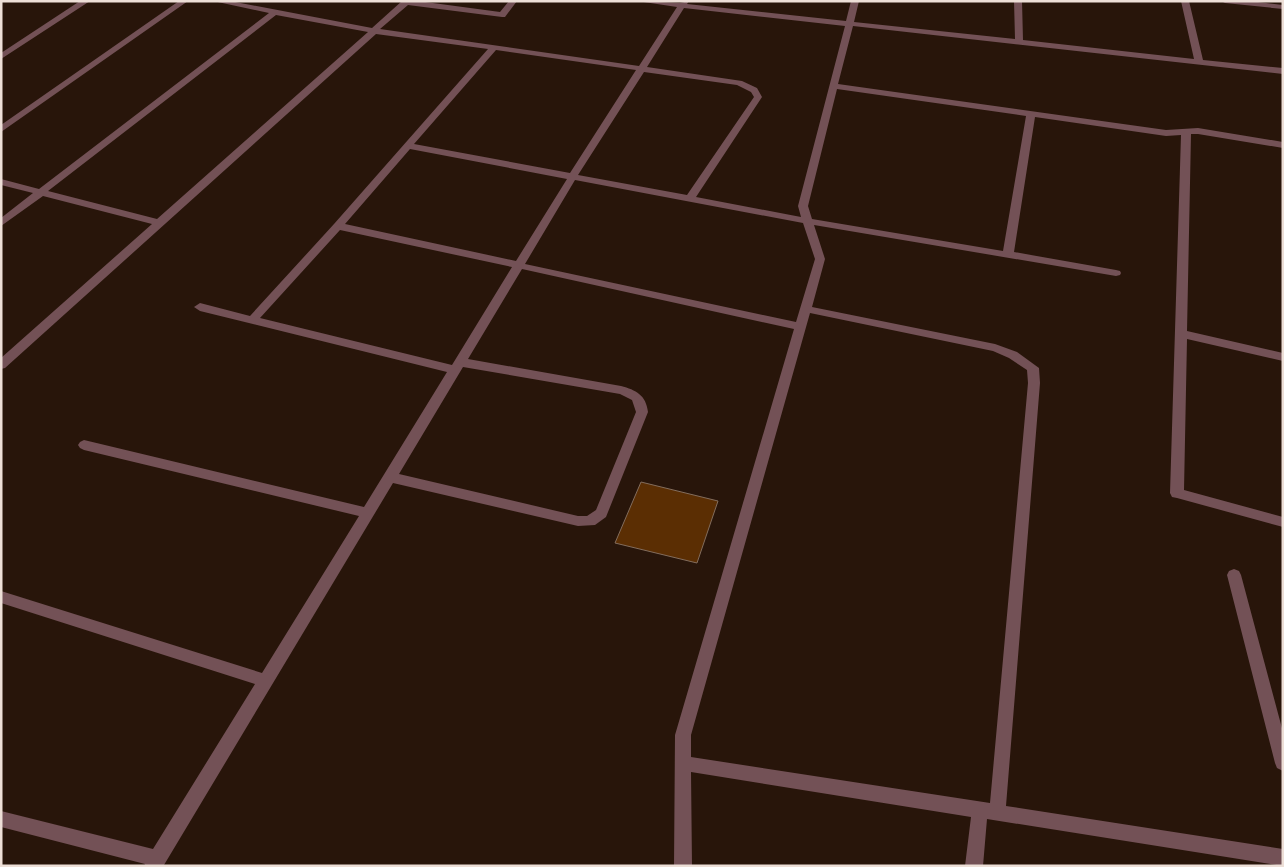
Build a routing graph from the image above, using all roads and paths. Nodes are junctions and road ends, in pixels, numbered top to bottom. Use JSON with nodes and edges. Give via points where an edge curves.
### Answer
{"nodes":[{"id":1,"x":86,"y":1,"type":"edge"},
{"id":2,"x":184,"y":1,"type":"edge"},
{"id":3,"x":217,"y":1,"type":"edge"},
{"id":4,"x":513,"y":1,"type":"edge"},
{"id":5,"x":641,"y":1,"type":"edge"},
{"id":6,"x":855,"y":1,"type":"edge"},
{"id":7,"x":1018,"y":1,"type":"edge"},
{"id":8,"x":1185,"y":1,"type":"edge"},
{"id":9,"x":1225,"y":1,"type":"edge"},
{"id":10,"x":684,"y":4,"type":"edge"},
{"id":11,"x":1283,"y":7,"type":"edge"},
{"id":12,"x":275,"y":12,"type":"junction"},
{"id":13,"x":850,"y":25,"type":"junction"},
{"id":14,"x":374,"y":31,"type":"junction"},
{"id":15,"x":1018,"y":43,"type":"junction"},
{"id":16,"x":494,"y":47,"type":"junction"},
{"id":17,"x":1,"y":57,"type":"edge"},
{"id":18,"x":1199,"y":62,"type":"junction"},
{"id":19,"x":642,"y":70,"type":"junction"},
{"id":20,"x":1283,"y":71,"type":"edge"},
{"id":21,"x":834,"y":86,"type":"junction"},
{"id":22,"x":1031,"y":114,"type":"junction"},
{"id":23,"x":1,"y":129,"type":"edge"},
{"id":24,"x":1186,"y":132,"type":"junction"},
{"id":25,"x":1283,"y":145,"type":"edge"},
{"id":26,"x":408,"y":146,"type":"junction"},
{"id":27,"x":574,"y":176,"type":"junction"},
{"id":28,"x":1,"y":182,"type":"edge"},
{"id":29,"x":41,"y":192,"type":"junction"},
{"id":30,"x":690,"y":198,"type":"junction"},
{"id":31,"x":808,"y":221,"type":"junction"},
{"id":32,"x":1,"y":223,"type":"edge"},
{"id":33,"x":160,"y":223,"type":"junction"},
{"id":34,"x":338,"y":226,"type":"junction"},
{"id":35,"x":1008,"y":255,"type":"junction"},
{"id":36,"x":519,"y":265,"type":"junction"},
{"id":37,"x":1116,"y":274,"type":"dead end"},
{"id":38,"x":200,"y":307,"type":"dead end"},
{"id":39,"x":806,"y":309,"type":"junction"},
{"id":40,"x":252,"y":320,"type":"junction"},
{"id":41,"x":800,"y":327,"type":"junction"},
{"id":42,"x":1181,"y":334,"type":"junction"},
{"id":43,"x":1283,"y":357,"type":"edge"},
{"id":44,"x":1,"y":365,"type":"edge"},
{"id":45,"x":457,"y":366,"type":"junction"},
{"id":46,"x":84,"y":445,"type":"dead end"},
{"id":47,"x":390,"y":477,"type":"junction"},
{"id":48,"x":368,"y":513,"type":"junction"},
{"id":49,"x":1283,"y":522,"type":"edge"},
{"id":50,"x":1234,"y":575,"type":"dead end"},
{"id":51,"x":1,"y":597,"type":"edge"},
{"id":52,"x":266,"y":681,"type":"junction"},
{"id":53,"x":1283,"y":762,"type":"edge"},
{"id":54,"x":683,"y":763,"type":"junction"},
{"id":55,"x":980,"y":810,"type":"junction"},
{"id":56,"x":997,"y":813,"type":"junction"},
{"id":57,"x":1,"y":819,"type":"edge"},
{"id":58,"x":1283,"y":858,"type":"edge"},
{"id":59,"x":155,"y":862,"type":"edge"},
{"id":60,"x":683,"y":866,"type":"edge"},
{"id":61,"x":974,"y":866,"type":"edge"}],
"edges":[{"from":1,"to":17,"type":"street"},
{"from":2,"to":23,"type":"street"},
{"from":3,"to":12,"type":"street"},
{"from":4,"to":14,"type":"street","via":[[502,15],[406,2]]},
{"from":5,"to":10,"type":"street"},
{"from":6,"to":13,"type":"street"},
{"from":7,"to":15,"type":"street"},
{"from":8,"to":18,"type":"street"},
{"from":9,"to":11,"type":"street"},
{"from":10,"to":13,"type":"street"},
{"from":10,"to":19,"type":"street"},
{"from":12,"to":14,"type":"street"},
{"from":12,"to":29,"type":"street"},
{"from":13,"to":15,"type":"street"},
{"from":13,"to":21,"type":"street"},
{"from":14,"to":16,"type":"street"},
{"from":14,"to":33,"type":"street"},
{"from":15,"to":18,"type":"street"},
{"from":16,"to":19,"type":"street"},
{"from":16,"to":26,"type":"street"},
{"from":18,"to":20,"type":"street"},
{"from":19,"to":27,"type":"street"},
{"from":19,"to":30,"type":"street","via":[[739,84],[754,90],[758,97]]},
{"from":21,"to":22,"type":"street"},
{"from":21,"to":31,"type":"street","via":[[803,206]]},
{"from":22,"to":24,"type":"street","via":[[1166,133]]},
{"from":22,"to":35,"type":"street"},
{"from":24,"to":25,"type":"street","via":[[1198,131]]},
{"from":24,"to":42,"type":"street"},
{"from":26,"to":27,"type":"street"},
{"from":26,"to":34,"type":"street"},
{"from":27,"to":30,"type":"street"},
{"from":27,"to":36,"type":"street"},
{"from":28,"to":29,"type":"street"},
{"from":29,"to":32,"type":"street"},
{"from":29,"to":33,"type":"street"},
{"from":30,"to":31,"type":"street"},
{"from":31,"to":35,"type":"street"},
{"from":31,"to":39,"type":"street","via":[[820,259]]},
{"from":33,"to":44,"type":"street"},
{"from":34,"to":36,"type":"street"},
{"from":34,"to":40,"type":"street"},
{"from":35,"to":37,"type":"street"},
{"from":36,"to":41,"type":"street"},
{"from":36,"to":45,"type":"street"},
{"from":38,"to":40,"type":"street"},
{"from":39,"to":41,"type":"street"},
{"from":39,"to":56,"type":"street","via":[[995,348],[1013,354],[1033,368]]},
{"from":40,"to":45,"type":"street"},
{"from":41,"to":54,"type":"street","via":[[683,735]]},
{"from":42,"to":43,"type":"street"},
{"from":42,"to":49,"type":"street","via":[[1177,493]]},
{"from":45,"to":47,"type":"street"},
{"from":45,"to":47,"type":"street","via":[[621,390],[634,394],[641,401],[642,412],[601,513],[590,521],[578,521]]},
{"from":46,"to":48,"type":"street"},
{"from":47,"to":48,"type":"street"},
{"from":48,"to":52,"type":"street"},
{"from":50,"to":53,"type":"street"},
{"from":51,"to":52,"type":"street"},
{"from":52,"to":59,"type":"street"},
{"from":54,"to":55,"type":"street"},
{"from":54,"to":60,"type":"street"},
{"from":55,"to":56,"type":"street"},
{"from":55,"to":61,"type":"street"},
{"from":56,"to":58,"type":"street"},
{"from":57,"to":59,"type":"street"}]}
